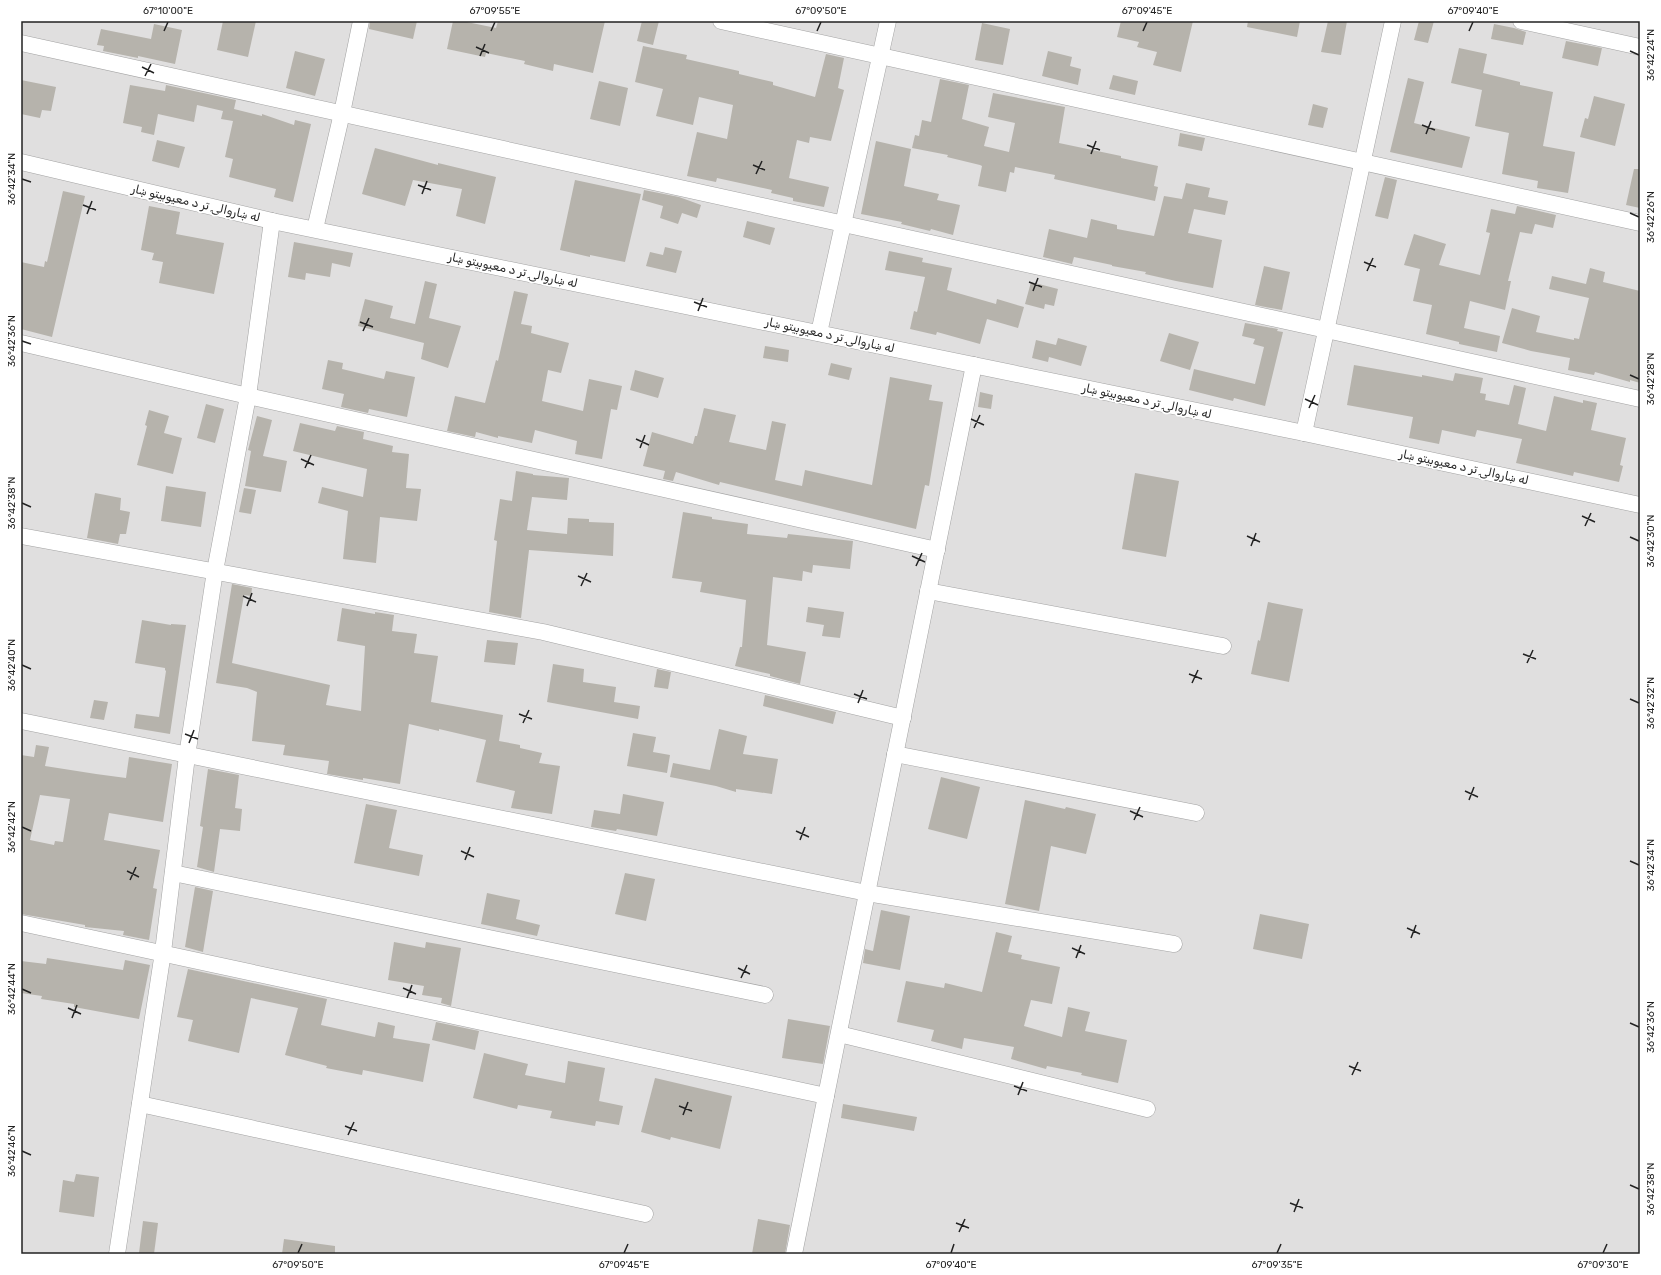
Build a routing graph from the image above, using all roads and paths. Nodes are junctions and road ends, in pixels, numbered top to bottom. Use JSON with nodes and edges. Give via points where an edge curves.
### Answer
{"nodes":[{"id":1,"x":361,"y":21,"type":"edge"},
{"id":2,"x":721,"y":21,"type":"edge"},
{"id":3,"x":888,"y":21,"type":"edge"},
{"id":4,"x":1393,"y":21,"type":"edge"},
{"id":5,"x":1521,"y":21,"type":"edge"},
{"id":6,"x":21,"y":43,"type":"edge"},
{"id":7,"x":1640,"y":48,"type":"edge"},
{"id":8,"x":880,"y":56,"type":"junction"},
{"id":9,"x":342,"y":113,"type":"junction"},
{"id":10,"x":21,"y":162,"type":"edge"},
{"id":11,"x":1362,"y":163,"type":"junction"},
{"id":12,"x":272,"y":221,"type":"junction"},
{"id":13,"x":843,"y":223,"type":"junction"},
{"id":14,"x":1640,"y":223,"type":"edge"},
{"id":15,"x":314,"y":229,"type":"junction"},
{"id":16,"x":1326,"y":329,"type":"junction"},
{"id":17,"x":819,"y":333,"type":"junction"},
{"id":18,"x":21,"y":344,"type":"edge"},
{"id":19,"x":974,"y":365,"type":"junction"},
{"id":20,"x":248,"y":396,"type":"junction"},
{"id":21,"x":1640,"y":399,"type":"edge"},
{"id":22,"x":1304,"y":433,"type":"junction"},
{"id":23,"x":1640,"y":505,"type":"edge"},
{"id":24,"x":21,"y":536,"type":"edge"},
{"id":25,"x":937,"y":550,"type":"junction"},
{"id":26,"x":215,"y":571,"type":"junction"},
{"id":27,"x":928,"y":590,"type":"junction"},
{"id":28,"x":1223,"y":646,"type":"dead end"},
{"id":29,"x":903,"y":718,"type":"junction"},
{"id":30,"x":21,"y":721,"type":"edge"},
{"id":31,"x":895,"y":754,"type":"junction"},
{"id":32,"x":187,"y":756,"type":"junction"},
{"id":33,"x":1196,"y":813,"type":"dead end"},
{"id":34,"x":173,"y":873,"type":"junction"},
{"id":35,"x":867,"y":893,"type":"junction"},
{"id":36,"x":21,"y":923,"type":"edge"},
{"id":37,"x":1174,"y":944,"type":"dead end"},
{"id":38,"x":163,"y":952,"type":"junction"},
{"id":39,"x":764,"y":995,"type":"dead end"},
{"id":40,"x":839,"y":1034,"type":"junction"},
{"id":41,"x":826,"y":1096,"type":"junction"},
{"id":42,"x":140,"y":1104,"type":"junction"},
{"id":43,"x":1147,"y":1109,"type":"dead end"},
{"id":44,"x":646,"y":1214,"type":"dead end"},
{"id":45,"x":117,"y":1254,"type":"edge"},
{"id":46,"x":794,"y":1254,"type":"edge"}],
"edges":[{"from":1,"to":9,"type":"street"},
{"from":2,"to":8,"type":"street"},
{"from":3,"to":8,"type":"street"},
{"from":4,"to":11,"type":"street"},
{"from":5,"to":7,"type":"street"},
{"from":6,"to":9,"type":"street"},
{"from":8,"to":11,"type":"street"},
{"from":8,"to":13,"type":"street"},
{"from":9,"to":13,"type":"street"},
{"from":9,"to":15,"type":"street"},
{"from":10,"to":12,"type":"street","name":"له ښاروالۍ تر د معیوبیتو ښار"},
{"from":11,"to":14,"type":"street"},
{"from":11,"to":16,"type":"street"},
{"from":12,"to":15,"type":"street","name":"له ښاروالۍ تر د معیوبیتو ښار"},
{"from":12,"to":20,"type":"street"},
{"from":13,"to":16,"type":"street"},
{"from":13,"to":17,"type":"street"},
{"from":15,"to":17,"type":"street","name":"له ښاروالۍ تر د معیوبیتو ښار"},
{"from":16,"to":21,"type":"street"},
{"from":16,"to":22,"type":"street"},
{"from":17,"to":19,"type":"street","name":"له ښاروالۍ تر د معیوبیتو ښار"},
{"from":18,"to":20,"type":"street"},
{"from":19,"to":22,"type":"street","name":"له ښاروالۍ تر د معیوبیتو ښار"},
{"from":19,"to":25,"type":"street"},
{"from":20,"to":25,"type":"street"},
{"from":20,"to":26,"type":"street"},
{"from":22,"to":23,"type":"street","name":"له ښاروالۍ تر د معیوبیتو ښار"},
{"from":24,"to":26,"type":"street"},
{"from":25,"to":27,"type":"street"},
{"from":26,"to":29,"type":"street","via":[[543,632]]},
{"from":26,"to":32,"type":"street"},
{"from":27,"to":28,"type":"street"},
{"from":27,"to":29,"type":"street"},
{"from":29,"to":31,"type":"street"},
{"from":30,"to":32,"type":"street"},
{"from":31,"to":33,"type":"street"},
{"from":31,"to":35,"type":"street"},
{"from":32,"to":34,"type":"street"},
{"from":32,"to":35,"type":"street"},
{"from":34,"to":38,"type":"street"},
{"from":34,"to":39,"type":"street"},
{"from":35,"to":37,"type":"street"},
{"from":35,"to":40,"type":"street"},
{"from":36,"to":38,"type":"street"},
{"from":38,"to":41,"type":"street"},
{"from":38,"to":42,"type":"street"},
{"from":40,"to":41,"type":"street"},
{"from":40,"to":43,"type":"street"},
{"from":41,"to":46,"type":"street"},
{"from":42,"to":44,"type":"street"},
{"from":42,"to":45,"type":"street"}]}
